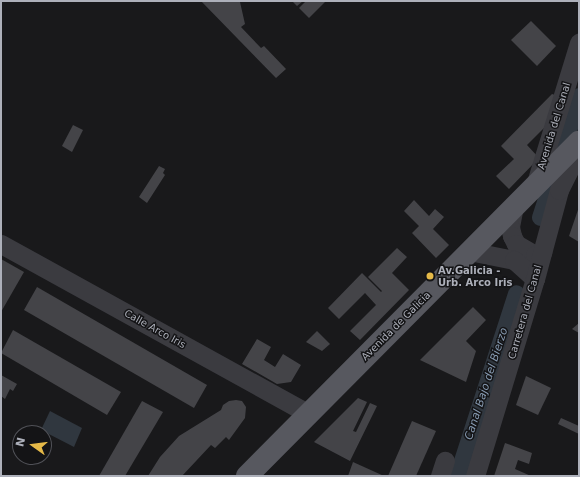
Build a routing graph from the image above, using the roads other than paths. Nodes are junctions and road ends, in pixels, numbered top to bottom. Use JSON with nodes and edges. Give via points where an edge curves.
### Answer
{"nodes":[{"id":1,"x":579,"y":43,"type":"edge"},
{"id":2,"x":576,"y":147,"type":"edge"},
{"id":3,"x":540,"y":181,"type":"junction"},
{"id":4,"x":514,"y":206,"type":"junction"},
{"id":5,"x":1,"y":244,"type":"edge"},
{"id":6,"x":469,"y":251,"type":"junction"},
{"id":7,"x":542,"y":252,"type":"junction"},
{"id":8,"x":535,"y":279,"type":"junction"},
{"id":9,"x":308,"y":414,"type":"junction"},
{"id":10,"x":247,"y":476,"type":"edge"},
{"id":11,"x":476,"y":476,"type":"edge"}],
"edges":[{"from":1,"to":3,"type":"street","name":"Avenida del Canal"},
{"from":2,"to":3,"type":"main road","name":"Avenida de Galicia"},
{"from":2,"to":7,"type":"street","name":"Carretera del Canal","via":[[559,190]]},
{"from":3,"to":4,"type":"main road","name":"Avenida de Galicia"},
{"from":4,"to":6,"type":"main road","name":"Avenida de Galicia"},
{"from":4,"to":7,"type":"street","via":[[510,227],[514,240],[535,255]]},
{"from":5,"to":9,"type":"street","name":"Calle Arco Iris"},
{"from":6,"to":8,"type":"street","via":[[514,260]]},
{"from":6,"to":9,"type":"main road","name":"Avenida de Galicia"},
{"from":7,"to":8,"type":"street","name":"Carretera del Canal"},
{"from":8,"to":11,"type":"street","name":"Carretera del Canal"},
{"from":9,"to":10,"type":"main road","name":"Avenida de Galicia"}]}
